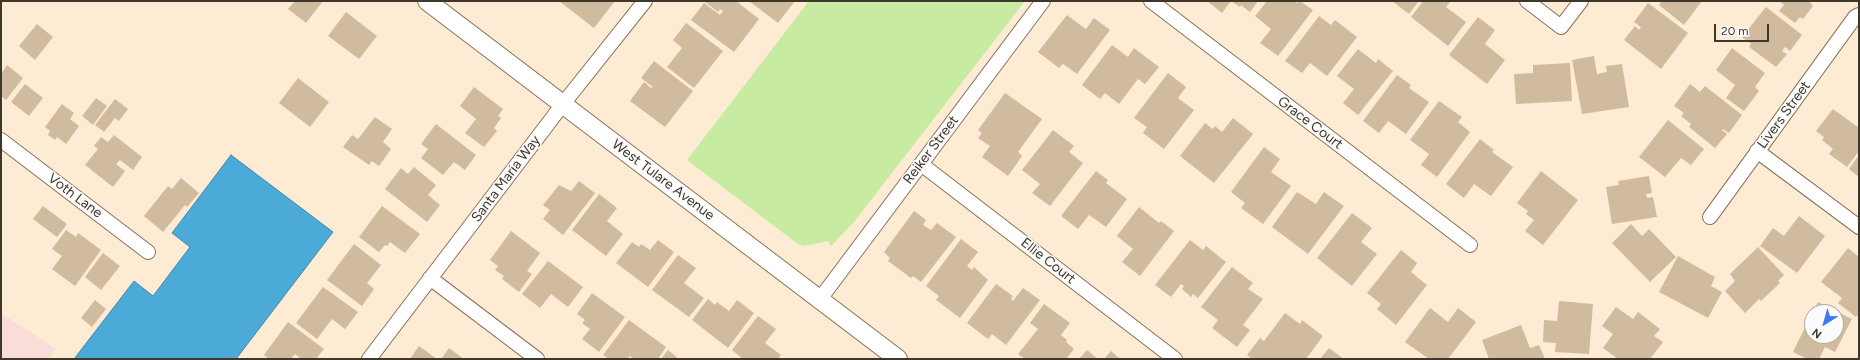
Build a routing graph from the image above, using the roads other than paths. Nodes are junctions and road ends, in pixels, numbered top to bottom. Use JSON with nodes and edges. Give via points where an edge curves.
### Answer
{"nodes":[{"id":1,"x":427,"y":1,"type":"edge"},
{"id":2,"x":645,"y":1,"type":"edge"},
{"id":3,"x":1043,"y":1,"type":"edge"},
{"id":4,"x":1151,"y":1,"type":"edge"},
{"id":5,"x":1527,"y":1,"type":"edge"},
{"id":6,"x":1581,"y":1,"type":"edge"},
{"id":7,"x":1859,"y":15,"type":"edge"},
{"id":8,"x":563,"y":104,"type":"junction"},
{"id":9,"x":1,"y":140,"type":"edge"},
{"id":10,"x":1757,"y":151,"type":"junction"},
{"id":11,"x":921,"y":164,"type":"junction"},
{"id":12,"x":1710,"y":217,"type":"dead end"},
{"id":13,"x":1859,"y":227,"type":"edge"},
{"id":14,"x":1470,"y":245,"type":"dead end"},
{"id":15,"x":148,"y":252,"type":"dead end"},
{"id":16,"x":430,"y":278,"type":"junction"},
{"id":17,"x":820,"y":299,"type":"junction"},
{"id":18,"x":369,"y":359,"type":"edge"},
{"id":19,"x":537,"y":359,"type":"edge"},
{"id":20,"x":898,"y":359,"type":"edge"},
{"id":21,"x":1175,"y":359,"type":"edge"}],
"edges":[{"from":1,"to":8,"type":"street","name":"West Tulare Avenue"},
{"from":2,"to":8,"type":"street","name":"Santa Maria Way"},
{"from":3,"to":11,"type":"street","name":"Reiker Street"},
{"from":4,"to":14,"type":"street","name":"Grace Court"},
{"from":5,"to":6,"type":"street","via":[[1561,27]]},
{"from":7,"to":10,"type":"street","name":"Livers Street"},
{"from":8,"to":16,"type":"street","name":"Santa Maria Way"},
{"from":8,"to":17,"type":"street","name":"West Tulare Avenue"},
{"from":9,"to":15,"type":"street","name":"Voth Lane"},
{"from":10,"to":12,"type":"street","name":"Livers Street"},
{"from":10,"to":13,"type":"street"},
{"from":11,"to":17,"type":"street","name":"Reiker Street"},
{"from":11,"to":21,"type":"street","name":"Ellie Court"},
{"from":16,"to":18,"type":"street","name":"Santa Maria Way"},
{"from":16,"to":19,"type":"street"},
{"from":17,"to":20,"type":"street","name":"West Tulare Avenue"}]}
